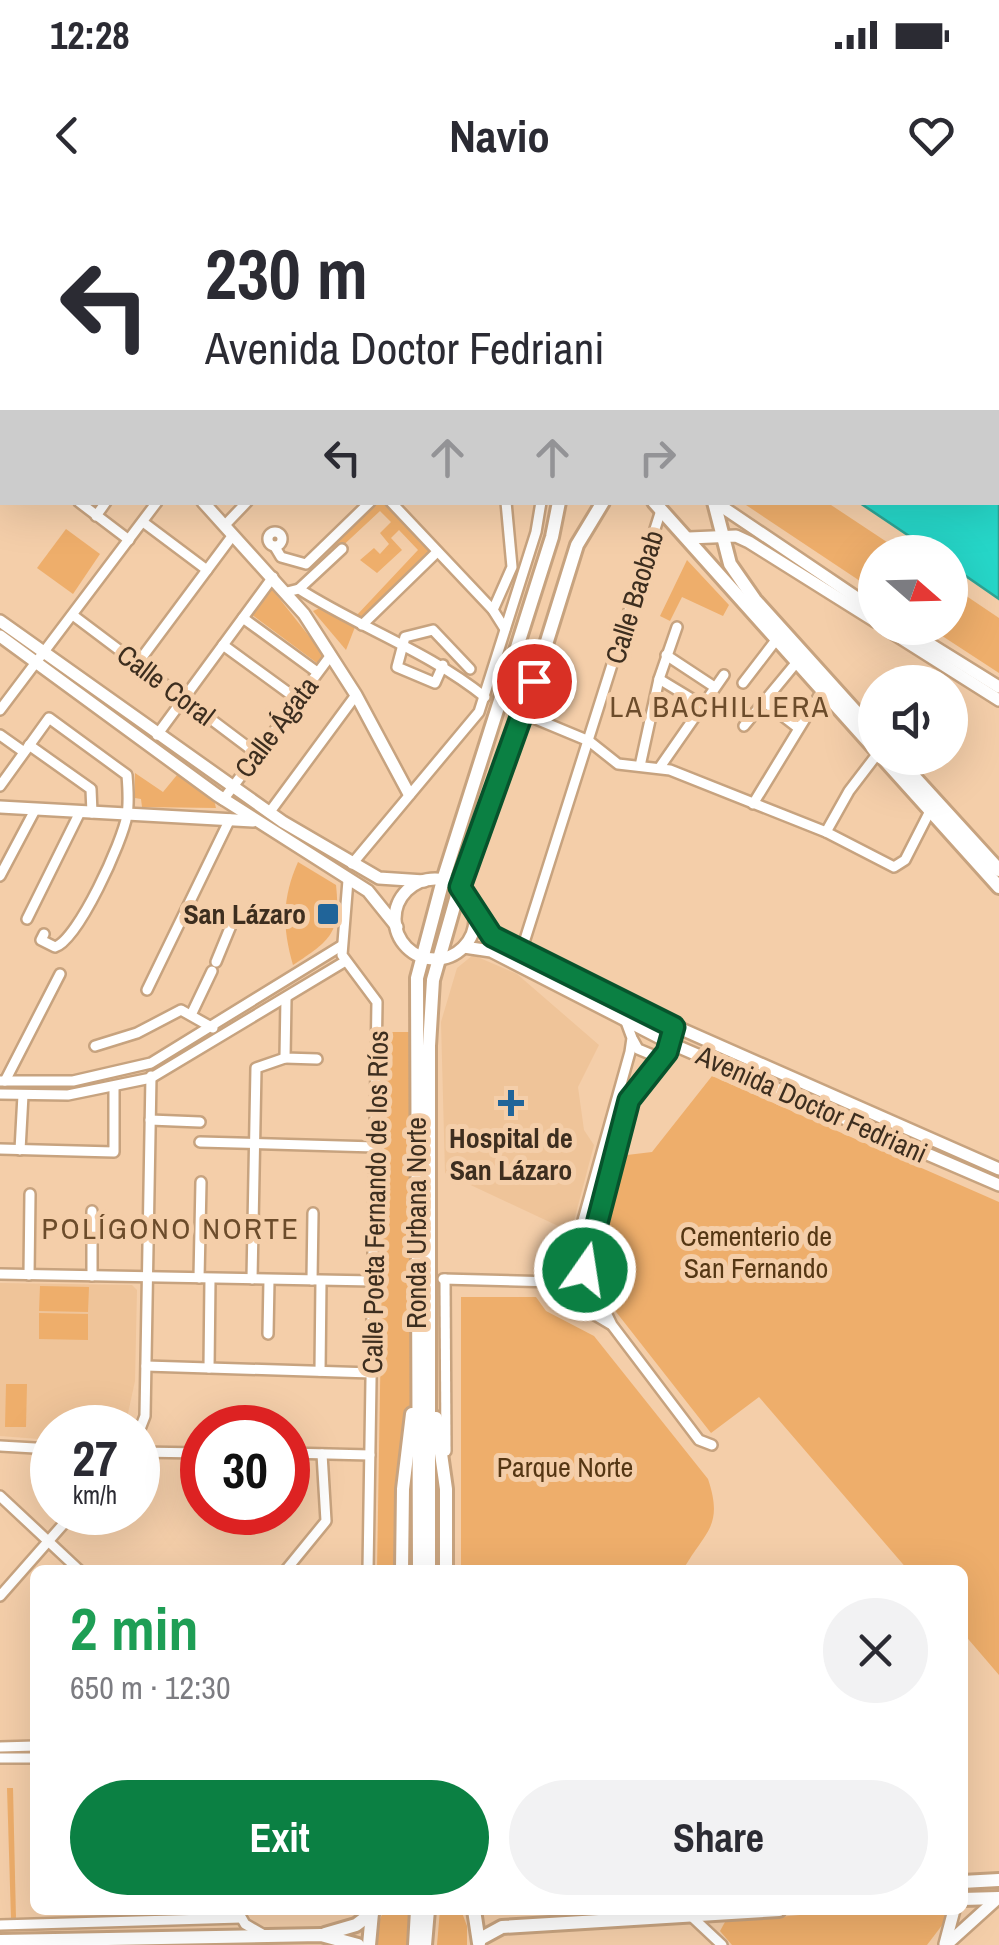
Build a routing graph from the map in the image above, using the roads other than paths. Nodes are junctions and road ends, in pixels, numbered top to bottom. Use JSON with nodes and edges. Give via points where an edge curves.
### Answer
{"nodes":[{"id":1,"x":83,"y":505,"type":"edge"},
{"id":2,"x":104,"y":505,"type":"edge"},
{"id":3,"x":155,"y":505,"type":"edge"},
{"id":4,"x":206,"y":505,"type":"edge"},
{"id":5,"x":250,"y":505,"type":"edge"},
{"id":6,"x":367,"y":505,"type":"edge"},
{"id":7,"x":394,"y":505,"type":"edge"},
{"id":8,"x":506,"y":505,"type":"edge"},
{"id":9,"x":539,"y":505,"type":"edge"},
{"id":10,"x":558,"y":505,"type":"edge"},
{"id":11,"x":601,"y":505,"type":"edge"},
{"id":12,"x":715,"y":505,"type":"edge"},
{"id":13,"x":718,"y":505,"type":"edge"},
{"id":14,"x":657,"y":506,"type":"edge"},
{"id":15,"x":96,"y":516,"type":"junction"},
{"id":16,"x":143,"y":522,"type":"junction"},
{"id":17,"x":229,"y":530,"type":"junction"},
{"id":18,"x":725,"y":536,"type":"junction"},
{"id":19,"x":688,"y":538,"type":"junction"},
{"id":20,"x":130,"y":540,"type":"junction"},
{"id":21,"x":342,"y":549,"type":"dead end"},
{"id":22,"x":437,"y":552,"type":"junction"},
{"id":23,"x":252,"y":555,"type":"junction"},
{"id":24,"x":527,"y":560,"type":"junction"},
{"id":25,"x":512,"y":567,"type":"junction"},
{"id":26,"x":207,"y":570,"type":"junction"},
{"id":27,"x":273,"y":577,"type":"junction"},
{"id":28,"x":293,"y":590,"type":"junction"},
{"id":29,"x":858,"y":599,"type":"edge"},
{"id":30,"x":321,"y":603,"type":"junction"},
{"id":31,"x":494,"y":610,"type":"junction"},
{"id":32,"x":858,"y":610,"type":"edge"},
{"id":33,"x":304,"y":614,"type":"junction"},
{"id":34,"x":74,"y":616,"type":"junction"},
{"id":35,"x":243,"y":618,"type":"junction"},
{"id":36,"x":0,"y":620,"type":"edge"},
{"id":37,"x":362,"y":625,"type":"junction"},
{"id":38,"x":677,"y":627,"type":"dead end"},
{"id":39,"x":505,"y":629,"type":"junction"},
{"id":40,"x":0,"y":636,"type":"edge"},
{"id":41,"x":776,"y":640,"type":"junction"},
{"id":42,"x":406,"y":644,"type":"junction"},
{"id":43,"x":223,"y":645,"type":"junction"},
{"id":44,"x":911,"y":645,"type":"edge"},
{"id":45,"x":932,"y":645,"type":"edge"},
{"id":46,"x":667,"y":651,"type":"junction"},
{"id":47,"x":45,"y":652,"type":"junction"},
{"id":48,"x":331,"y":655,"type":"junction"},
{"id":49,"x":796,"y":663,"type":"junction"},
{"id":50,"x":138,"y":664,"type":"junction"},
{"id":51,"x":38,"y":665,"type":"junction"},
{"id":52,"x":444,"y":665,"type":"junction"},
{"id":53,"x":470,"y":669,"type":"dead end"},
{"id":54,"x":317,"y":672,"type":"junction"},
{"id":55,"x":724,"y":675,"type":"dead end"},
{"id":56,"x":659,"y":679,"type":"junction"},
{"id":57,"x":743,"y":683,"type":"dead end"},
{"id":58,"x":714,"y":686,"type":"junction"},
{"id":59,"x":999,"y":686,"type":"edge"},
{"id":60,"x":822,"y":691,"type":"junction"},
{"id":61,"x":4,"y":695,"type":"edge"},
{"id":62,"x":356,"y":696,"type":"junction"},
{"id":63,"x":485,"y":697,"type":"junction"},
{"id":64,"x":184,"y":699,"type":"junction"},
{"id":65,"x":297,"y":700,"type":"junction"},
{"id":66,"x":762,"y":700,"type":"junction"},
{"id":67,"x":999,"y":700,"type":"edge"},
{"id":68,"x":702,"y":705,"type":"junction"},
{"id":69,"x":0,"y":710,"type":"edge"},
{"id":70,"x":524,"y":714,"type":"junction"},
{"id":71,"x":858,"y":714,"type":"edge"},
{"id":72,"x":744,"y":726,"type":"dead end"},
{"id":73,"x":796,"y":727,"type":"junction"},
{"id":74,"x":858,"y":730,"type":"edge"},
{"id":75,"x":0,"y":734,"type":"edge"},
{"id":76,"x":157,"y":735,"type":"junction"},
{"id":77,"x":589,"y":741,"type":"junction"},
{"id":78,"x":27,"y":748,"type":"junction"},
{"id":79,"x":257,"y":754,"type":"junction"},
{"id":80,"x":640,"y":766,"type":"junction"},
{"id":81,"x":660,"y":767,"type":"junction"},
{"id":82,"x":862,"y":775,"type":"edge"},
{"id":83,"x":898,"y":775,"type":"edge"},
{"id":84,"x":912,"y":775,"type":"edge"},
{"id":85,"x":0,"y":786,"type":"edge"},
{"id":86,"x":231,"y":788,"type":"junction"},
{"id":87,"x":409,"y":794,"type":"junction"},
{"id":88,"x":223,"y":800,"type":"junction"},
{"id":89,"x":753,"y":804,"type":"junction"},
{"id":90,"x":0,"y":807,"type":"edge"},
{"id":91,"x":35,"y":810,"type":"junction"},
{"id":92,"x":930,"y":811,"type":"junction"},
{"id":93,"x":86,"y":813,"type":"junction"},
{"id":94,"x":269,"y":813,"type":"junction"},
{"id":95,"x":128,"y":815,"type":"junction"},
{"id":96,"x":208,"y":818,"type":"junction"},
{"id":97,"x":230,"y":819,"type":"junction"},
{"id":98,"x":257,"y":822,"type":"junction"},
{"id":99,"x":826,"y":832,"type":"junction"},
{"id":100,"x":352,"y":864,"type":"junction"},
{"id":101,"x":999,"y":870,"type":"edge"},
{"id":102,"x":0,"y":876,"type":"edge"},
{"id":103,"x":348,"y":880,"type":"junction"},
{"id":104,"x":443,"y":880,"type":"junction"},
{"id":105,"x":424,"y":881,"type":"junction"},
{"id":106,"x":460,"y":887,"type":"junction"},
{"id":107,"x":999,"y":887,"type":"edge"},
{"id":108,"x":475,"y":914,"type":"junction"},
{"id":109,"x":27,"y":919,"type":"dead end"},
{"id":110,"x":232,"y":923,"type":"dead end"},
{"id":111,"x":397,"y":927,"type":"junction"},
{"id":112,"x":44,"y":934,"type":"dead end"},
{"id":113,"x":340,"y":946,"type":"junction"},
{"id":114,"x":464,"y":947,"type":"junction"},
{"id":115,"x":521,"y":952,"type":"junction"},
{"id":116,"x":420,"y":956,"type":"junction"},
{"id":117,"x":438,"y":959,"type":"junction"},
{"id":118,"x":344,"y":962,"type":"junction"},
{"id":119,"x":60,"y":974,"type":"dead end"},
{"id":120,"x":147,"y":990,"type":"dead end"},
{"id":121,"x":286,"y":998,"type":"junction"},
{"id":122,"x":191,"y":1015,"type":"junction"},
{"id":123,"x":625,"y":1019,"type":"junction"},
{"id":124,"x":674,"y":1027,"type":"junction"},
{"id":125,"x":213,"y":1028,"type":"junction"},
{"id":126,"x":632,"y":1038,"type":"junction"},
{"id":127,"x":672,"y":1044,"type":"junction"},
{"id":128,"x":95,"y":1046,"type":"dead end"},
{"id":129,"x":285,"y":1058,"type":"junction"},
{"id":130,"x":662,"y":1059,"type":"junction"},
{"id":131,"x":317,"y":1060,"type":"dead end"},
{"id":132,"x":151,"y":1063,"type":"junction"},
{"id":133,"x":150,"y":1078,"type":"junction"},
{"id":134,"x":2,"y":1081,"type":"edge"},
{"id":135,"x":622,"y":1084,"type":"junction"},
{"id":136,"x":114,"y":1089,"type":"junction"},
{"id":137,"x":0,"y":1094,"type":"edge"},
{"id":138,"x":23,"y":1094,"type":"junction"},
{"id":139,"x":629,"y":1100,"type":"junction"},
{"id":140,"x":150,"y":1120,"type":"junction"},
{"id":141,"x":200,"y":1122,"type":"dead end"},
{"id":142,"x":200,"y":1142,"type":"dead end"},
{"id":143,"x":254,"y":1144,"type":"junction"},
{"id":144,"x":375,"y":1147,"type":"junction"},
{"id":145,"x":0,"y":1150,"type":"edge"},
{"id":146,"x":20,"y":1150,"type":"junction"},
{"id":147,"x":999,"y":1170,"type":"edge"},
{"id":148,"x":201,"y":1182,"type":"dead end"},
{"id":149,"x":999,"y":1186,"type":"edge"},
{"id":150,"x":30,"y":1194,"type":"dead end"},
{"id":151,"x":92,"y":1210,"type":"dead end"},
{"id":152,"x":313,"y":1213,"type":"dead end"},
{"id":153,"x":570,"y":1267,"type":"junction"},
{"id":154,"x":585,"y":1270,"type":"junction"},
{"id":155,"x":0,"y":1274,"type":"edge"},
{"id":156,"x":29,"y":1275,"type":"junction"},
{"id":157,"x":92,"y":1276,"type":"junction"},
{"id":158,"x":148,"y":1278,"type":"junction"},
{"id":159,"x":205,"y":1278,"type":"junction"},
{"id":160,"x":252,"y":1279,"type":"junction"},
{"id":161,"x":438,"y":1279,"type":"junction"},
{"id":162,"x":269,"y":1280,"type":"junction"},
{"id":163,"x":316,"y":1280,"type":"junction"},
{"id":164,"x":373,"y":1282,"type":"junction"},
{"id":165,"x":555,"y":1282,"type":"junction"},
{"id":166,"x":594,"y":1286,"type":"junction"},
{"id":167,"x":578,"y":1306,"type":"junction"},
{"id":168,"x":612,"y":1325,"type":"junction"},
{"id":169,"x":268,"y":1334,"type":"dead end"},
{"id":170,"x":146,"y":1366,"type":"junction"},
{"id":171,"x":209,"y":1368,"type":"junction"},
{"id":172,"x":320,"y":1371,"type":"junction"},
{"id":173,"x":423,"y":1371,"type":"junction"},
{"id":174,"x":372,"y":1373,"type":"junction"},
{"id":175,"x":145,"y":1405,"type":"edge"},
{"id":176,"x":712,"y":1445,"type":"dead end"},
{"id":177,"x":0,"y":1446,"type":"edge"},
{"id":178,"x":30,"y":1448,"type":"edge"},
{"id":179,"x":310,"y":1454,"type":"edge"},
{"id":180,"x":322,"y":1454,"type":"junction"},
{"id":181,"x":370,"y":1454,"type":"junction"},
{"id":182,"x":446,"y":1488,"type":"junction"},
{"id":183,"x":0,"y":1496,"type":"edge"},
{"id":184,"x":55,"y":1535,"type":"edge"},
{"id":185,"x":49,"y":1542,"type":"junction"},
{"id":186,"x":74,"y":1565,"type":"edge"},
{"id":187,"x":290,"y":1565,"type":"edge"},
{"id":188,"x":368,"y":1565,"type":"edge"},
{"id":189,"x":402,"y":1565,"type":"edge"},
{"id":190,"x":420,"y":1565,"type":"edge"},
{"id":191,"x":429,"y":1565,"type":"edge"},
{"id":192,"x":446,"y":1565,"type":"edge"},
{"id":193,"x":0,"y":1596,"type":"edge"},
{"id":194,"x":30,"y":1746,"type":"edge"},
{"id":195,"x":0,"y":1747,"type":"edge"},
{"id":196,"x":0,"y":1758,"type":"edge"},
{"id":197,"x":30,"y":1758,"type":"edge"},
{"id":198,"x":999,"y":1880,"type":"edge"},
{"id":199,"x":968,"y":1883,"type":"edge"},
{"id":200,"x":999,"y":1898,"type":"edge"},
{"id":201,"x":968,"y":1899,"type":"edge"},
{"id":202,"x":217,"y":1915,"type":"edge"},
{"id":203,"x":240,"y":1915,"type":"edge"},
{"id":204,"x":369,"y":1915,"type":"edge"},
{"id":205,"x":373,"y":1915,"type":"edge"},
{"id":206,"x":417,"y":1915,"type":"edge"},
{"id":207,"x":428,"y":1915,"type":"edge"},
{"id":208,"x":475,"y":1915,"type":"edge"},
{"id":209,"x":705,"y":1915,"type":"edge"},
{"id":210,"x":953,"y":1915,"type":"edge"},
{"id":211,"x":690,"y":1916,"type":"junction"},
{"id":212,"x":0,"y":1925,"type":"edge"},
{"id":213,"x":321,"y":1935,"type":"junction"},
{"id":214,"x":267,"y":1936,"type":"junction"},
{"id":215,"x":0,"y":1941,"type":"edge"},
{"id":216,"x":228,"y":1941,"type":"edge"},
{"id":217,"x":479,"y":1942,"type":"edge"},
{"id":218,"x":21,"y":1943,"type":"edge"},
{"id":219,"x":358,"y":1945,"type":"edge"},
{"id":220,"x":369,"y":1945,"type":"edge"},
{"id":221,"x":415,"y":1945,"type":"edge"},
{"id":222,"x":425,"y":1945,"type":"edge"},
{"id":223,"x":722,"y":1945,"type":"edge"},
{"id":224,"x":946,"y":1945,"type":"edge"}],
"edges":[{"from":1,"to":15,"type":"street"},
{"from":2,"to":15,"type":"street"},
{"from":3,"to":16,"type":"street"},
{"from":4,"to":17,"type":"main road"},
{"from":5,"to":17,"type":"street"},
{"from":6,"to":23,"type":"street","via":[[306,564],[282,557],[271,543]]},
{"from":7,"to":22,"type":"street"},
{"from":8,"to":25,"type":"street"},
{"from":9,"to":24,"type":"street"},
{"from":10,"to":104,"type":"main road","name":"Ronda Urbana Norte"},
{"from":11,"to":70,"type":"main road","name":"Ronda Urbana Norte","via":[[577,544]]},
{"from":12,"to":18,"type":"main road"},
{"from":13,"to":29,"type":"main road"},
{"from":14,"to":19,"type":"main road"},
{"from":14,"to":77,"type":"street","name":"Calle Baobab"},
{"from":15,"to":20,"type":"street"},
{"from":16,"to":20,"type":"street"},
{"from":16,"to":26,"type":"street"},
{"from":17,"to":23,"type":"main road"},
{"from":17,"to":26,"type":"street"},
{"from":18,"to":19,"type":"main road"},
{"from":18,"to":32,"type":"main road","via":[[767,552]]},
{"from":18,"to":71,"type":"main road","via":[[730,564],[755,600]]},
{"from":19,"to":41,"type":"main road"},
{"from":20,"to":34,"type":"street"},
{"from":21,"to":28,"type":"street"},
{"from":22,"to":31,"type":"street"},
{"from":22,"to":37,"type":"street"},
{"from":23,"to":27,"type":"main road"},
{"from":24,"to":25,"type":"street"},
{"from":24,"to":39,"type":"street"},
{"from":25,"to":31,"type":"street"},
{"from":26,"to":50,"type":"street"},
{"from":27,"to":28,"type":"main road"},
{"from":27,"to":35,"type":"street"},
{"from":28,"to":30,"type":"street"},
{"from":28,"to":33,"type":"main road"},
{"from":30,"to":33,"type":"street"},
{"from":30,"to":37,"type":"street"},
{"from":31,"to":39,"type":"street"},
{"from":33,"to":48,"type":"main road"},
{"from":34,"to":47,"type":"street"},
{"from":34,"to":50,"type":"street","name":"Calle Coral"},
{"from":35,"to":43,"type":"street"},
{"from":35,"to":54,"type":"street"},
{"from":36,"to":47,"type":"main road"},
{"from":37,"to":42,"type":"street"},
{"from":38,"to":46,"type":"street"},
{"from":39,"to":63,"type":"street"},
{"from":40,"to":51,"type":"main road"},
{"from":41,"to":49,"type":"main road"},
{"from":41,"to":57,"type":"street"},
{"from":42,"to":52,"type":"street"},
{"from":42,"to":52,"type":"street","via":[[397,666],[435,683]]},
{"from":42,"to":53,"type":"street","via":[[405,637],[432,630]]},
{"from":43,"to":64,"type":"street"},
{"from":43,"to":65,"type":"street"},
{"from":44,"to":67,"type":"main road"},
{"from":45,"to":59,"type":"main road"},
{"from":46,"to":56,"type":"street"},
{"from":46,"to":58,"type":"street"},
{"from":47,"to":51,"type":"street"},
{"from":47,"to":76,"type":"main road"},
{"from":48,"to":54,"type":"street","name":"Calle Ágata"},
{"from":48,"to":62,"type":"main road"},
{"from":49,"to":60,"type":"main road"},
{"from":49,"to":66,"type":"street"},
{"from":50,"to":64,"type":"street","name":"Calle Coral"},
{"from":51,"to":61,"type":"street"},
{"from":51,"to":88,"type":"main road"},
{"from":52,"to":63,"type":"street"},
{"from":54,"to":65,"type":"street","name":"Calle Ágata"},
{"from":55,"to":58,"type":"street"},
{"from":56,"to":68,"type":"street"},
{"from":56,"to":80,"type":"street"},
{"from":58,"to":68,"type":"street"},
{"from":60,"to":73,"type":"street"},
{"from":60,"to":74,"type":"main road"},
{"from":61,"to":69,"type":"street"},
{"from":62,"to":87,"type":"main road"},
{"from":62,"to":94,"type":"street"},
{"from":63,"to":87,"type":"street"},
{"from":64,"to":76,"type":"street"},
{"from":64,"to":79,"type":"street","name":"Calle Coral"},
{"from":65,"to":79,"type":"street","name":"Calle Ágata"},
{"from":66,"to":72,"type":"street"},
{"from":66,"to":73,"type":"street"},
{"from":68,"to":81,"type":"street"},
{"from":70,"to":77,"type":"street"},
{"from":70,"to":106,"type":"main road","name":"Ronda Urbana Norte"},
{"from":73,"to":89,"type":"street"},
{"from":75,"to":78,"type":"street"},
{"from":76,"to":86,"type":"main road"},
{"from":77,"to":80,"type":"street","via":[[618,764]]},
{"from":77,"to":115,"type":"street","name":"Calle Baobab"},
{"from":78,"to":85,"type":"street"},
{"from":78,"to":93,"type":"street","via":[[91,789]]},
{"from":78,"to":95,"type":"street","via":[[50,718],[126,775]]},
{"from":79,"to":86,"type":"street","name":"Calle Ágata"},
{"from":80,"to":81,"type":"street"},
{"from":81,"to":89,"type":"street"},
{"from":82,"to":99,"type":"street"},
{"from":83,"to":92,"type":"main road"},
{"from":84,"to":101,"type":"main road"},
{"from":86,"to":88,"type":"street","name":"Calle Ágata"},
{"from":86,"to":94,"type":"main road"},
{"from":87,"to":100,"type":"street"},
{"from":88,"to":96,"type":"main road","via":[[219,814]]},
{"from":88,"to":98,"type":"main road"},
{"from":89,"to":99,"type":"street"},
{"from":90,"to":91,"type":"main road"},
{"from":91,"to":93,"type":"main road"},
{"from":91,"to":102,"type":"street"},
{"from":92,"to":99,"type":"street","via":[[905,860],[894,866]]},
{"from":92,"to":107,"type":"main road"},
{"from":93,"to":95,"type":"main road"},
{"from":93,"to":109,"type":"street"},
{"from":94,"to":98,"type":"main road"},
{"from":94,"to":100,"type":"main road"},
{"from":95,"to":96,"type":"main road"},
{"from":95,"to":112,"type":"street","via":[[73,934],[55,947],[41,940]]},
{"from":96,"to":97,"type":"main road"},
{"from":97,"to":98,"type":"main road"},
{"from":97,"to":120,"type":"street"},
{"from":98,"to":103,"type":"main road"},
{"from":100,"to":105,"type":"main road","via":[[380,878]]},
{"from":103,"to":111,"type":"main road","via":[[379,901]]},
{"from":103,"to":113,"type":"street"},
{"from":104,"to":105,"type":"main road"},
{"from":104,"to":106,"type":"main road"},
{"from":104,"to":116,"type":"main road","name":"Ronda Urbana Norte"},
{"from":105,"to":111,"type":"main road","via":[[403,896]]},
{"from":106,"to":108,"type":"main road","name":"Avenida Doctor Fedriani"},
{"from":106,"to":117,"type":"main road","name":"Ronda Urbana Norte"},
{"from":108,"to":114,"type":"main road"},
{"from":108,"to":115,"type":"main road","name":"Avenida Doctor Fedriani","via":[[492,936]]},
{"from":110,"to":122,"type":"street"},
{"from":111,"to":116,"type":"main road"},
{"from":113,"to":118,"type":"street"},
{"from":113,"to":125,"type":"street"},
{"from":114,"to":117,"type":"main road"},
{"from":114,"to":123,"type":"main road","name":"Avenida Doctor Fedriani","via":[[496,953]]},
{"from":115,"to":124,"type":"main road","name":"Avenida Doctor Fedriani"},
{"from":116,"to":117,"type":"main road"},
{"from":116,"to":173,"type":"main road","name":"Ronda Urbana Norte","via":[[415,1047]]},
{"from":117,"to":161,"type":"main road","name":"Ronda Urbana Norte","via":[[430,1046]]},
{"from":118,"to":121,"type":"street"},
{"from":118,"to":144,"type":"street","name":"Calle Poeta Fernando de los Ríos","via":[[378,1002]]},
{"from":119,"to":134,"type":"street"},
{"from":121,"to":129,"type":"street"},
{"from":121,"to":133,"type":"street"},
{"from":122,"to":125,"type":"street"},
{"from":122,"to":128,"type":"street","via":[[182,1010]]},
{"from":123,"to":126,"type":"street"},
{"from":123,"to":127,"type":"main road","name":"Avenida Doctor Fedriani"},
{"from":124,"to":127,"type":"street"},
{"from":124,"to":147,"type":"main road","name":"Avenida Doctor Fedriani"},
{"from":125,"to":132,"type":"street"},
{"from":126,"to":130,"type":"street","via":[[638,1049]]},
{"from":126,"to":135,"type":"street"},
{"from":127,"to":130,"type":"street"},
{"from":127,"to":149,"type":"main road","name":"Avenida Doctor Fedriani"},
{"from":129,"to":131,"type":"street"},
{"from":129,"to":143,"type":"street","via":[[256,1068]]},
{"from":130,"to":139,"type":"street"},
{"from":132,"to":133,"type":"street"},
{"from":132,"to":134,"type":"street","via":[[73,1080]]},
{"from":133,"to":136,"type":"street"},
{"from":133,"to":140,"type":"street"},
{"from":135,"to":139,"type":"street"},
{"from":135,"to":153,"type":"street"},
{"from":136,"to":138,"type":"street"},
{"from":136,"to":146,"type":"street","via":[[114,1152]]},
{"from":137,"to":138,"type":"street"},
{"from":138,"to":146,"type":"street"},
{"from":139,"to":154,"type":"street"},
{"from":140,"to":141,"type":"street"},
{"from":140,"to":158,"type":"street"},
{"from":142,"to":143,"type":"street"},
{"from":143,"to":144,"type":"street"},
{"from":143,"to":160,"type":"street"},
{"from":144,"to":164,"type":"street","name":"Calle Poeta Fernando de los Ríos"},
{"from":145,"to":146,"type":"street"},
{"from":148,"to":159,"type":"street"},
{"from":150,"to":156,"type":"street"},
{"from":151,"to":157,"type":"street"},
{"from":152,"to":163,"type":"street"},
{"from":153,"to":154,"type":"street"},
{"from":153,"to":165,"type":"street"},
{"from":154,"to":166,"type":"street"},
{"from":155,"to":156,"type":"street"},
{"from":156,"to":157,"type":"street"},
{"from":157,"to":158,"type":"street"},
{"from":158,"to":159,"type":"street"},
{"from":158,"to":170,"type":"street"},
{"from":159,"to":160,"type":"street"},
{"from":159,"to":171,"type":"street"},
{"from":160,"to":162,"type":"street"},
{"from":161,"to":165,"type":"street"},
{"from":161,"to":173,"type":"main road","name":"Ronda Urbana Norte"},
{"from":161,"to":182,"type":"street"},
{"from":162,"to":163,"type":"street"},
{"from":162,"to":169,"type":"street"},
{"from":163,"to":164,"type":"street"},
{"from":163,"to":172,"type":"street"},
{"from":164,"to":174,"type":"street","name":"Calle Poeta Fernando de los Ríos"},
{"from":165,"to":167,"type":"street","via":[[560,1300]]},
{"from":166,"to":167,"type":"street"},
{"from":166,"to":168,"type":"street"},
{"from":167,"to":168,"type":"street"},
{"from":168,"to":176,"type":"street","via":[[699,1440]]},
{"from":170,"to":171,"type":"street"},
{"from":170,"to":175,"type":"street"},
{"from":171,"to":172,"type":"street"},
{"from":172,"to":174,"type":"street"},
{"from":173,"to":182,"type":"main road"},
{"from":173,"to":189,"type":"main road","via":[[403,1489]]},
{"from":173,"to":190,"type":"main road","name":"Ronda Urbana Norte"},
{"from":173,"to":191,"type":"main road","name":"Ronda Urbana Norte"},
{"from":174,"to":181,"type":"street","name":"Calle Poeta Fernando de los Ríos"},
{"from":177,"to":178,"type":"street"},
{"from":179,"to":180,"type":"street"},
{"from":180,"to":181,"type":"street"},
{"from":180,"to":187,"type":"street","via":[[326,1521]]},
{"from":181,"to":188,"type":"street","name":"Calle Poeta Fernando de los Ríos"},
{"from":182,"to":192,"type":"main road"},
{"from":183,"to":185,"type":"street"},
{"from":184,"to":185,"type":"street"},
{"from":185,"to":186,"type":"street"},
{"from":185,"to":193,"type":"street"},
{"from":194,"to":195,"type":"street"},
{"from":196,"to":197,"type":"street"},
{"from":198,"to":199,"type":"main road"},
{"from":200,"to":201,"type":"main road"},
{"from":200,"to":224,"type":"main road"},
{"from":202,"to":212,"type":"street"},
{"from":203,"to":214,"type":"street"},
{"from":204,"to":213,"type":"main road"},
{"from":205,"to":220,"type":"main road"},
{"from":206,"to":221,"type":"main road"},
{"from":207,"to":222,"type":"main road"},
{"from":208,"to":217,"type":"main road"},
{"from":209,"to":211,"type":"main road"},
{"from":210,"to":224,"type":"main road"},
{"from":211,"to":217,"type":"main road","via":[[498,1928]]},
{"from":211,"to":223,"type":"street"},
{"from":213,"to":214,"type":"main road"},
{"from":213,"to":219,"type":"main road"},
{"from":214,"to":216,"type":"main road"},
{"from":215,"to":218,"type":"main road"},
{"from":216,"to":218,"type":"main road"}]}
